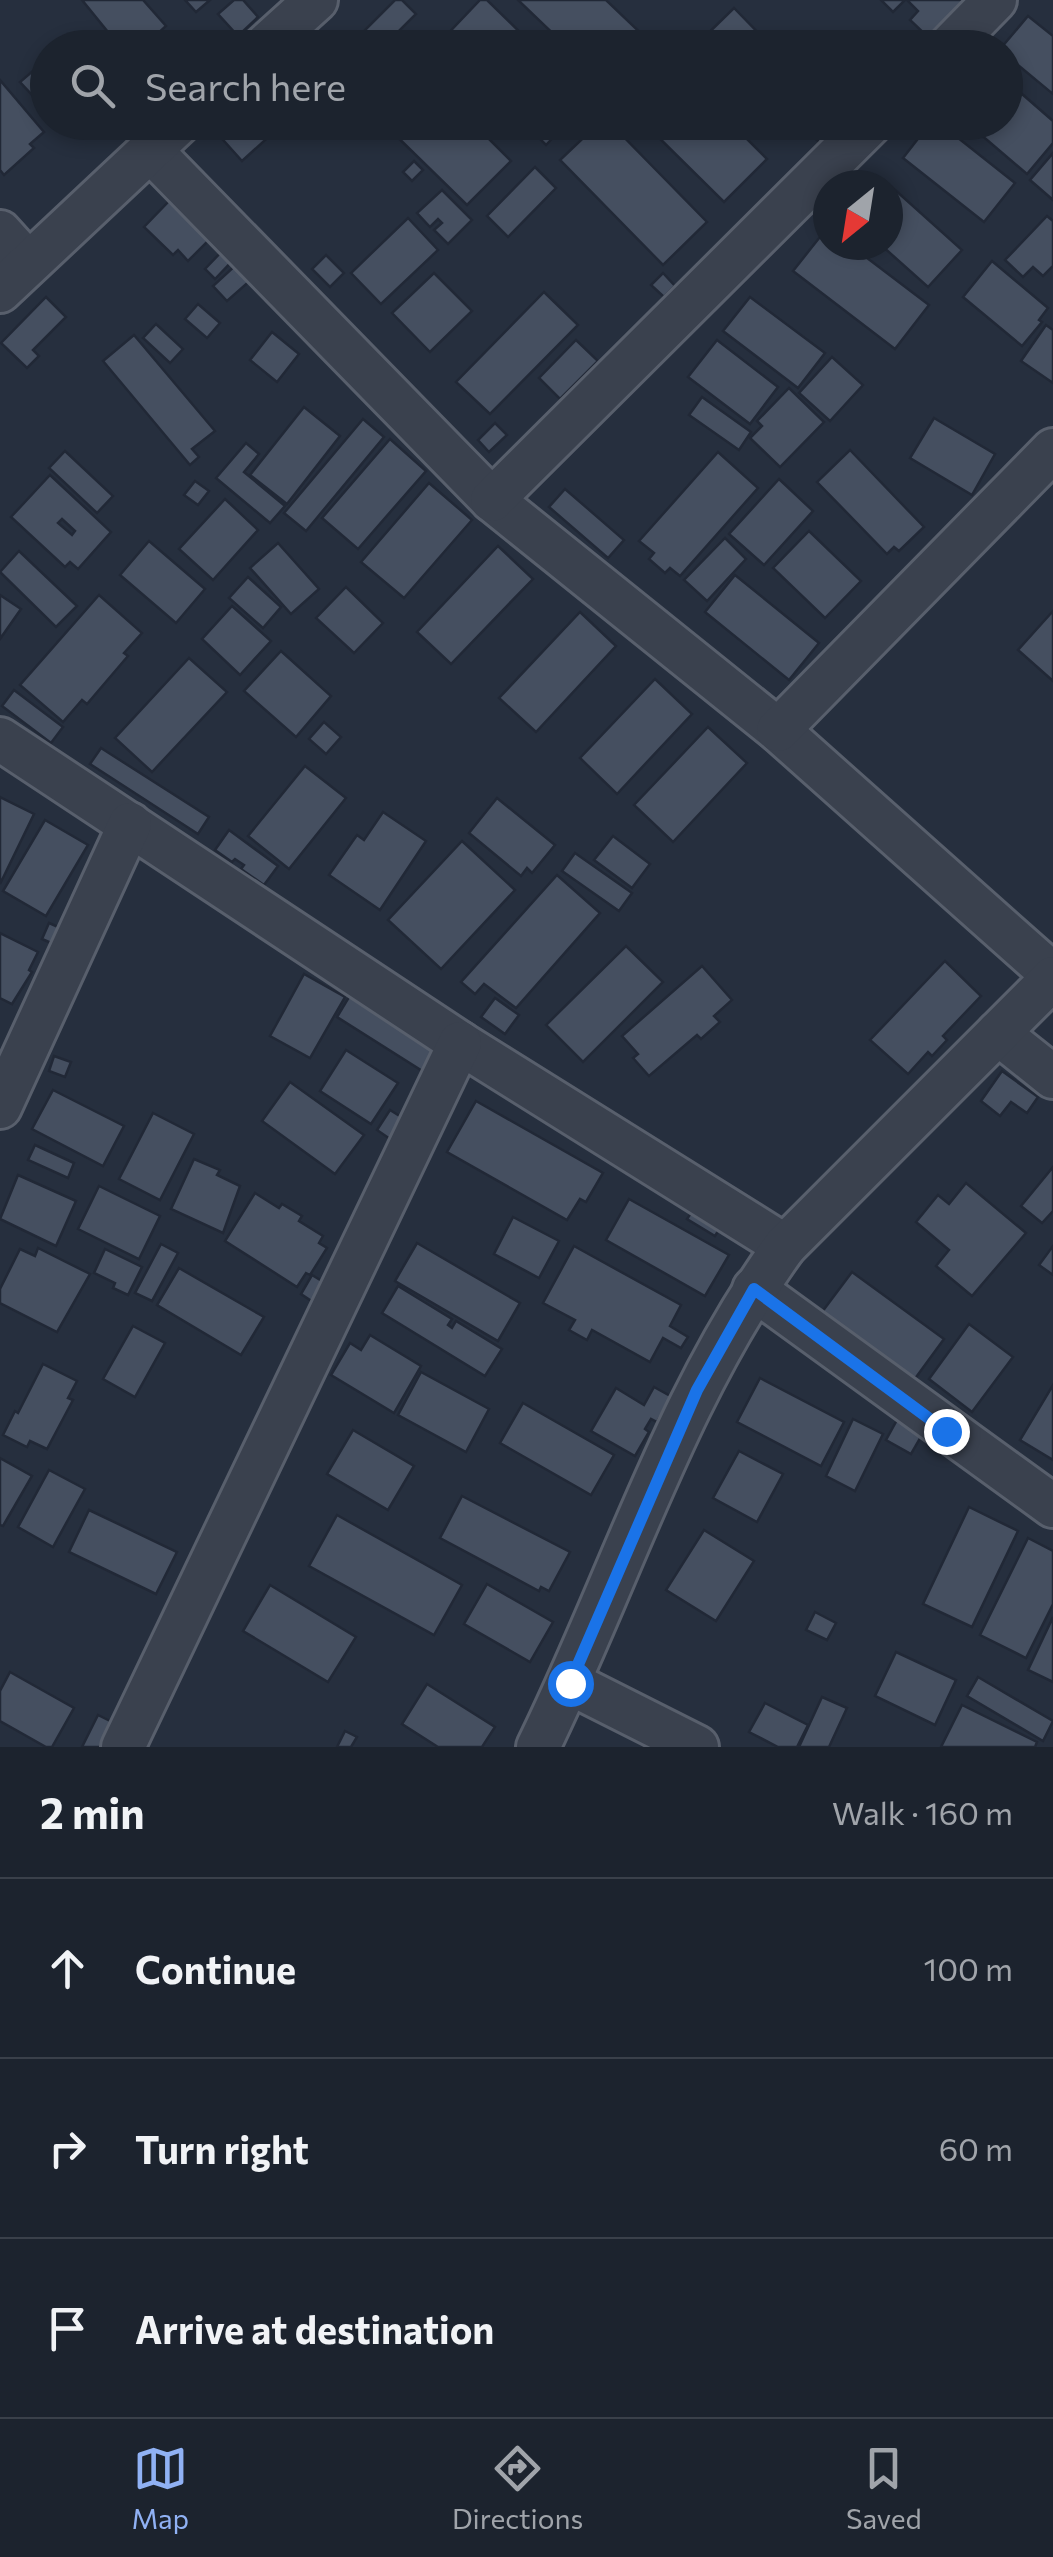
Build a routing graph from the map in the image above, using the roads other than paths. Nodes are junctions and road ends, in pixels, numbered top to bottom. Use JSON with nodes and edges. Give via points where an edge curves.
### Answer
{"nodes":[{"id":1,"x":316,"y":0,"type":"edge"},
{"id":2,"x":996,"y":0,"type":"edge"},
{"id":3,"x":283,"y":30,"type":"edge"},
{"id":4,"x":966,"y":30,"type":"edge"},
{"id":5,"x":161,"y":140,"type":"edge"},
{"id":6,"x":169,"y":140,"type":"edge"},
{"id":7,"x":854,"y":140,"type":"edge"},
{"id":8,"x":0,"y":232,"type":"edge"},
{"id":9,"x":14,"y":277,"type":"edge"},
{"id":10,"x":1053,"y":450,"type":"edge"},
{"id":11,"x":492,"y":500,"type":"junction"},
{"id":12,"x":778,"y":730,"type":"junction"},
{"id":13,"x":0,"y":739,"type":"edge"},
{"id":14,"x":130,"y":824,"type":"junction"},
{"id":15,"x":1053,"y":976,"type":"edge"},
{"id":16,"x":998,"y":1033,"type":"junction"},
{"id":17,"x":460,"y":1043,"type":"junction"},
{"id":18,"x":1053,"y":1078,"type":"edge"},
{"id":19,"x":0,"y":1107,"type":"edge"},
{"id":20,"x":786,"y":1246,"type":"junction"},
{"id":21,"x":754,"y":1289,"type":"junction"},
{"id":22,"x":1053,"y":1506,"type":"edge"},
{"id":23,"x":570,"y":1683,"type":"junction"},
{"id":24,"x":124,"y":1747,"type":"edge"},
{"id":25,"x":538,"y":1747,"type":"edge"},
{"id":26,"x":697,"y":1747,"type":"edge"}],
"edges":[{"from":1,"to":3,"type":"street"},
{"from":2,"to":4,"type":"street"},
{"from":5,"to":9,"type":"street"},
{"from":6,"to":11,"type":"street"},
{"from":7,"to":11,"type":"street"},
{"from":8,"to":9,"type":"street"},
{"from":10,"to":12,"type":"street"},
{"from":11,"to":12,"type":"street"},
{"from":12,"to":15,"type":"street"},
{"from":13,"to":14,"type":"street"},
{"from":14,"to":17,"type":"street"},
{"from":14,"to":19,"type":"street"},
{"from":15,"to":16,"type":"street"},
{"from":16,"to":18,"type":"street"},
{"from":16,"to":20,"type":"street"},
{"from":17,"to":20,"type":"street"},
{"from":17,"to":24,"type":"street"},
{"from":20,"to":21,"type":"street"},
{"from":21,"to":22,"type":"street"},
{"from":21,"to":23,"type":"street","via":[[697,1390]]},
{"from":23,"to":25,"type":"street"},
{"from":23,"to":26,"type":"street"}]}
